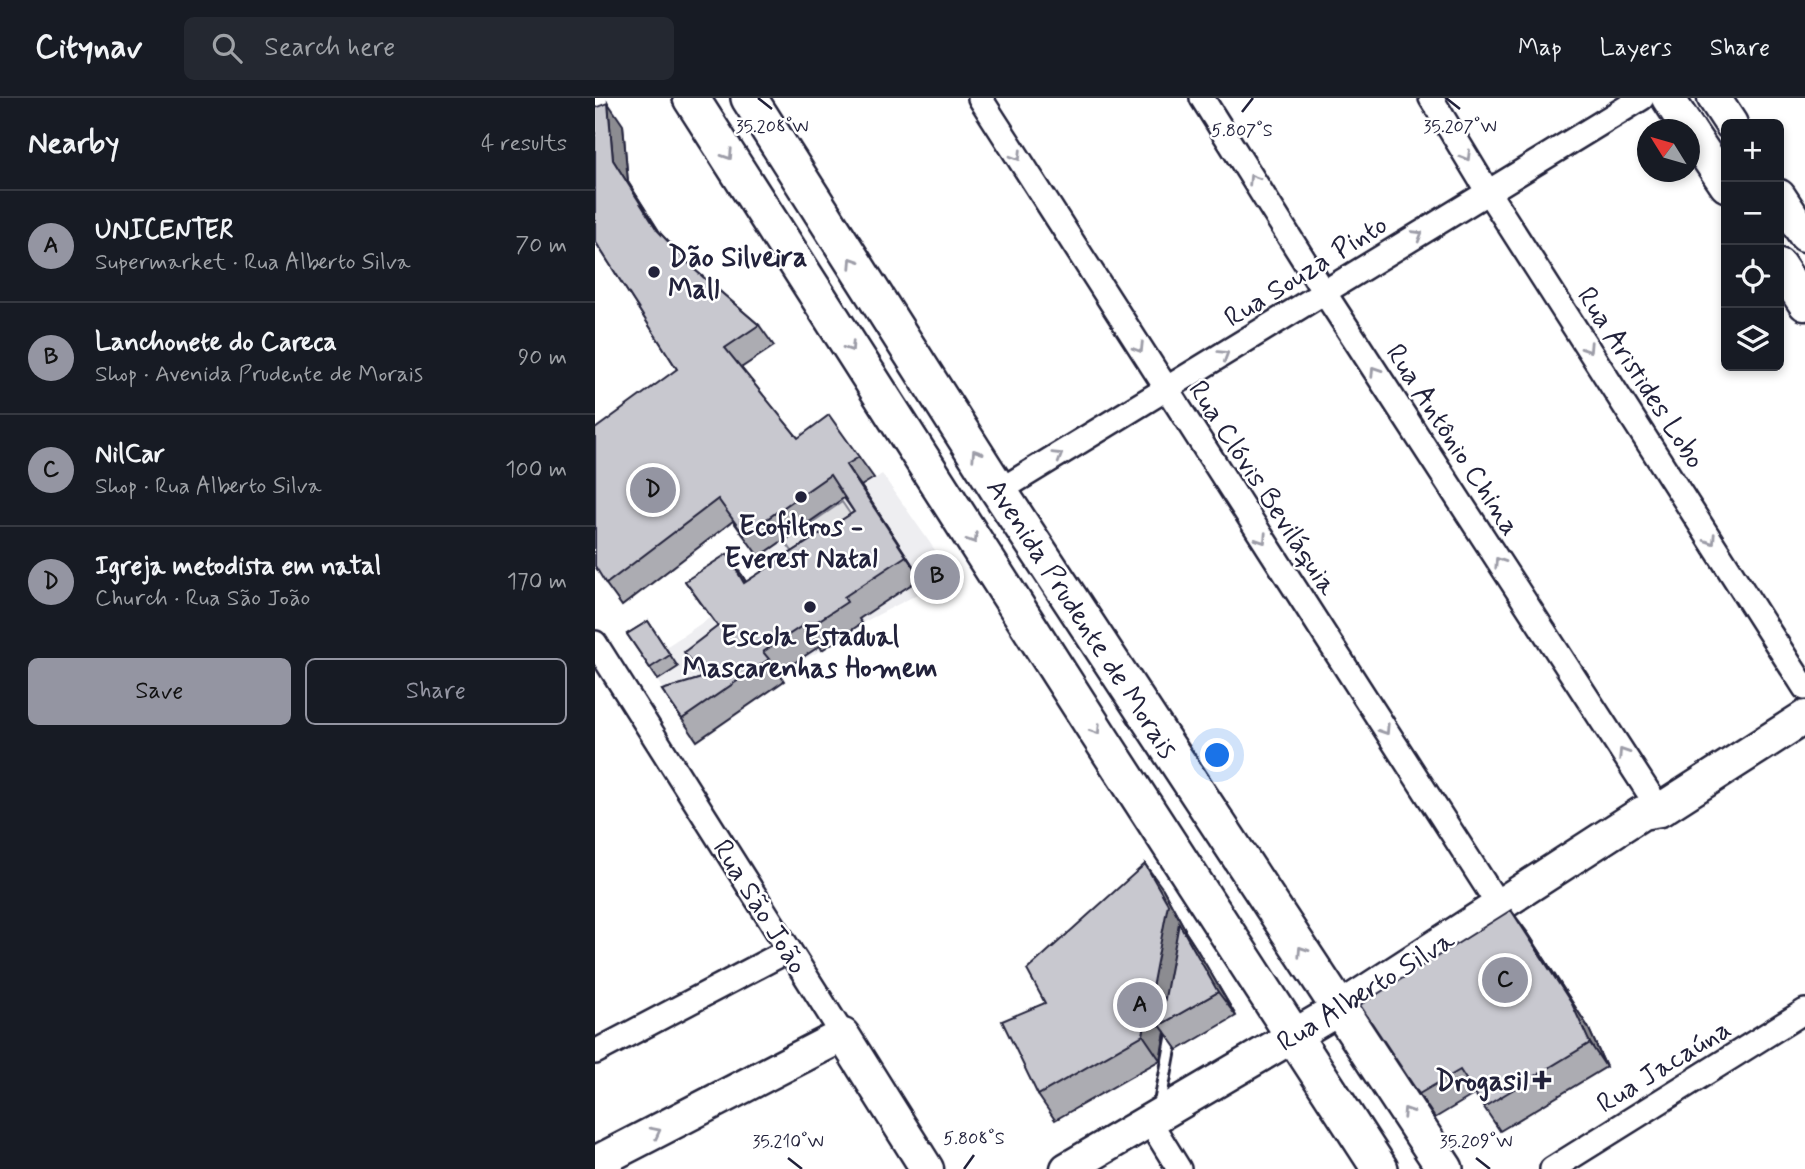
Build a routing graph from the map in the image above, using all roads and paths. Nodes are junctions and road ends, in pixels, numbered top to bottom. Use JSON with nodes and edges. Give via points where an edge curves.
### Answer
{"nodes":[{"id":1,"x":691,"y":98,"type":"edge"},
{"id":2,"x":749,"y":98,"type":"edge"},
{"id":3,"x":980,"y":98,"type":"edge"},
{"id":4,"x":1202,"y":98,"type":"edge"},
{"id":5,"x":1430,"y":98,"type":"edge"},
{"id":6,"x":1642,"y":98,"type":"edge"},
{"id":7,"x":1668,"y":98,"type":"edge"},
{"id":8,"x":1714,"y":98,"type":"edge"},
{"id":9,"x":1682,"y":119,"type":"edge"},
{"id":10,"x":1728,"y":119,"type":"edge"},
{"id":11,"x":1700,"y":147,"type":"edge"},
{"id":12,"x":1723,"y":182,"type":"edge"},
{"id":13,"x":1488,"y":192,"type":"junction"},
{"id":14,"x":1784,"y":204,"type":"edge"},
{"id":15,"x":1805,"y":235,"type":"edge"},
{"id":16,"x":1784,"y":272,"type":"edge"},
{"id":17,"x":1324,"y":292,"type":"junction"},
{"id":18,"x":1805,"y":304,"type":"edge"},
{"id":19,"x":1166,"y":391,"type":"junction"},
{"id":20,"x":999,"y":491,"type":"junction"},
{"id":21,"x":595,"y":643,"type":"edge"},
{"id":22,"x":604,"y":676,"type":"edge"},
{"id":23,"x":1805,"y":688,"type":"edge"},
{"id":24,"x":1805,"y":717,"type":"edge"},
{"id":25,"x":1660,"y":810,"type":"junction"},
{"id":26,"x":1499,"y":906,"type":"junction"},
{"id":27,"x":789,"y":950,"type":"junction"},
{"id":28,"x":1805,"y":1011,"type":"edge"},
{"id":29,"x":1177,"y":1014,"type":"edge"},
{"id":30,"x":1344,"y":1015,"type":"junction"},
{"id":31,"x":843,"y":1035,"type":"junction"},
{"id":32,"x":1299,"y":1041,"type":"junction"},
{"id":33,"x":595,"y":1052,"type":"edge"},
{"id":34,"x":1155,"y":1125,"type":"junction"},
{"id":35,"x":595,"y":1163,"type":"edge"},
{"id":36,"x":927,"y":1169,"type":"edge"},
{"id":37,"x":1067,"y":1169,"type":"edge"},
{"id":38,"x":1103,"y":1169,"type":"edge"},
{"id":39,"x":1179,"y":1169,"type":"edge"},
{"id":40,"x":1380,"y":1169,"type":"edge"},
{"id":41,"x":1445,"y":1169,"type":"edge"},
{"id":42,"x":1552,"y":1169,"type":"edge"}],
"edges":[{"from":1,"to":32,"type":"main road","name":"Avenida Prudente de Morais","one_way":true},
{"from":20,"to":2,"type":"main road","name":"Avenida Prudente de Morais","one_way":true},
{"from":3,"to":19,"type":"street","name":"Rua Clóvis Beviláquia","one_way":true},
{"from":17,"to":4,"type":"street","name":"Rua Antônio China","one_way":true},
{"from":5,"to":13,"type":"street","name":"Rua Aristides Lobo","one_way":true},
{"from":6,"to":13,"type":"street","name":"Rua Souza Pinto"},
{"from":7,"to":9,"type":"street"},
{"from":8,"to":10,"type":"street"},
{"from":11,"to":12,"type":"street"},
{"from":17,"to":13,"type":"street","name":"Rua Souza Pinto","one_way":true},
{"from":13,"to":23,"type":"street","name":"Rua Aristides Lobo","one_way":true},
{"from":14,"to":15,"type":"street"},
{"from":16,"to":18,"type":"street"},
{"from":19,"to":17,"type":"street","name":"Rua Souza Pinto","one_way":true},
{"from":25,"to":17,"type":"street","name":"Rua Antônio China","one_way":true},
{"from":20,"to":19,"type":"street","name":"Rua Souza Pinto","one_way":true},
{"from":19,"to":26,"type":"street","name":"Rua Clóvis Beviláquia","one_way":true},
{"from":30,"to":20,"type":"main road","name":"Avenida Prudente de Morais","one_way":true},
{"from":21,"to":22,"type":"street","name":"Rua São João"},
{"from":22,"to":27,"type":"street","name":"Rua São João"},
{"from":24,"to":25,"type":"street","name":"Rua Alberto Silva"},
{"from":25,"to":26,"type":"street","name":"Rua Alberto Silva","via":[[1642,813]]},
{"from":25,"to":30,"type":"street","name":"Rua Alberto Silva","via":[[1651,829]]},
{"from":26,"to":30,"type":"street","name":"Rua Alberto Silva"},
{"from":27,"to":31,"type":"street","name":"Rua São João"},
{"from":27,"to":33,"type":"street"},
{"from":28,"to":42,"type":"street","name":"Rua Jacaúna"},
{"from":29,"to":34,"type":"lane"},
{"from":30,"to":32,"type":"street","name":"Rua Alberto Silva"},
{"from":41,"to":30,"type":"main road","name":"Avenida Prudente de Morais","one_way":true},
{"from":35,"to":31,"type":"street","one_way":true},
{"from":31,"to":36,"type":"street","name":"Rua São João"},
{"from":32,"to":34,"type":"street","name":"Rua Alberto Silva"},
{"from":32,"to":40,"type":"main road","name":"Avenida Prudente de Morais"},
{"from":34,"to":37,"type":"street","name":"Rua Alberto Silva"},
{"from":34,"to":38,"type":"street","name":"Rua Alberto Silva"},
{"from":34,"to":39,"type":"street"}]}
